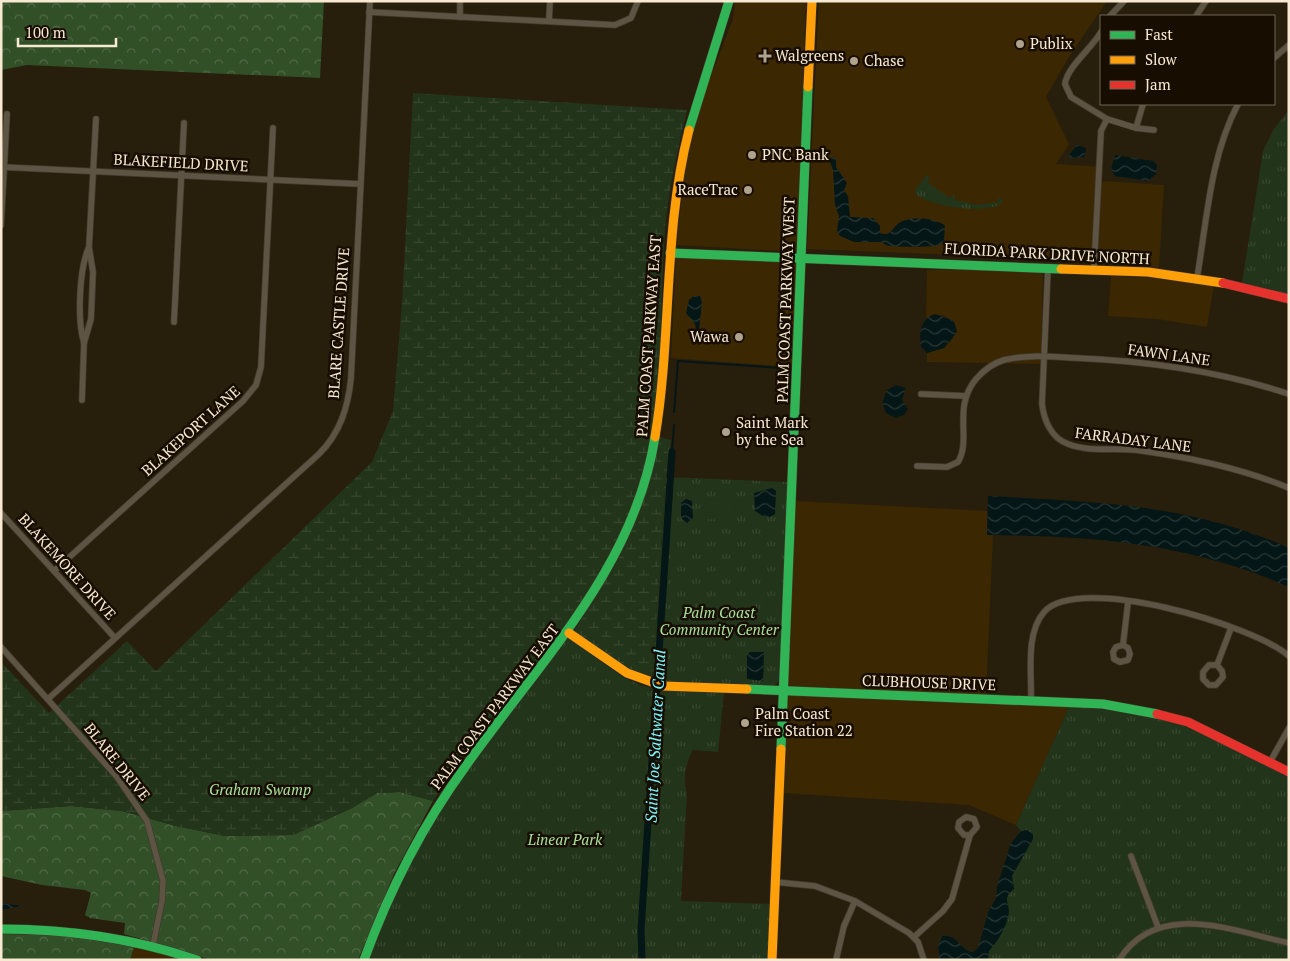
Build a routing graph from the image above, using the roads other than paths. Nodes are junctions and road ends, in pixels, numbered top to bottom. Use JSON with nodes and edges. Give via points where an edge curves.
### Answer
{"nodes":[{"id":1,"x":370,"y":1,"type":"edge"},
{"id":2,"x":460,"y":1,"type":"edge"},
{"id":3,"x":550,"y":1,"type":"edge"},
{"id":4,"x":638,"y":1,"type":"edge"},
{"id":5,"x":729,"y":1,"type":"edge"},
{"id":6,"x":812,"y":1,"type":"edge"},
{"id":7,"x":1124,"y":1,"type":"edge"},
{"id":8,"x":1206,"y":1,"type":"edge"},
{"id":9,"x":369,"y":12,"type":"junction"},
{"id":10,"x":1111,"y":15,"type":"edge"},
{"id":11,"x":1197,"y":15,"type":"edge"},
{"id":12,"x":460,"y":17,"type":"junction"},
{"id":13,"x":549,"y":21,"type":"junction"},
{"id":14,"x":1100,"y":34,"type":"edge"},
{"id":15,"x":1289,"y":45,"type":"edge"},
{"id":16,"x":1275,"y":57,"type":"edge"},
{"id":17,"x":1143,"y":105,"type":"edge"},
{"id":18,"x":1238,"y":105,"type":"edge"},
{"id":19,"x":7,"y":114,"type":"dead end"},
{"id":20,"x":96,"y":119,"type":"dead end"},
{"id":21,"x":1107,"y":119,"type":"junction"},
{"id":22,"x":184,"y":123,"type":"dead end"},
{"id":23,"x":273,"y":128,"type":"dead end"},
{"id":24,"x":1136,"y":128,"type":"junction"},
{"id":25,"x":1154,"y":130,"type":"dead end"},
{"id":26,"x":3,"y":167,"type":"edge"},
{"id":27,"x":93,"y":171,"type":"junction"},
{"id":28,"x":181,"y":175,"type":"junction"},
{"id":29,"x":270,"y":180,"type":"junction"},
{"id":30,"x":360,"y":184,"type":"junction"},
{"id":31,"x":1,"y":225,"type":"edge"},
{"id":32,"x":89,"y":247,"type":"junction"},
{"id":33,"x":670,"y":253,"type":"junction"},
{"id":34,"x":800,"y":256,"type":"junction"},
{"id":35,"x":1048,"y":267,"type":"junction"},
{"id":36,"x":1094,"y":269,"type":"junction"},
{"id":37,"x":1197,"y":278,"type":"junction"},
{"id":38,"x":1289,"y":299,"type":"edge"},
{"id":39,"x":174,"y":322,"type":"dead end"},
{"id":40,"x":84,"y":343,"type":"junction"},
{"id":41,"x":1044,"y":356,"type":"junction"},
{"id":42,"x":921,"y":394,"type":"dead end"},
{"id":43,"x":1289,"y":394,"type":"edge"},
{"id":44,"x":966,"y":396,"type":"junction"},
{"id":45,"x":82,"y":400,"type":"dead end"},
{"id":46,"x":917,"y":466,"type":"dead end"},
{"id":47,"x":1289,"y":488,"type":"edge"},
{"id":48,"x":1,"y":513,"type":"edge"},
{"id":49,"x":54,"y":571,"type":"junction"},
{"id":50,"x":1128,"y":602,"type":"junction"},
{"id":51,"x":1231,"y":628,"type":"junction"},
{"id":52,"x":569,"y":633,"type":"junction"},
{"id":53,"x":115,"y":638,"type":"junction"},
{"id":54,"x":1123,"y":645,"type":"dead end"},
{"id":55,"x":1,"y":647,"type":"edge"},
{"id":56,"x":1289,"y":656,"type":"edge"},
{"id":57,"x":1217,"y":665,"type":"dead end"},
{"id":58,"x":783,"y":691,"type":"junction"},
{"id":59,"x":48,"y":699,"type":"junction"},
{"id":60,"x":1031,"y":701,"type":"junction"},
{"id":61,"x":1289,"y":728,"type":"edge"},
{"id":62,"x":1270,"y":762,"type":"junction"},
{"id":63,"x":1289,"y":772,"type":"edge"},
{"id":64,"x":970,"y":835,"type":"dead end"},
{"id":65,"x":1131,"y":856,"type":"dead end"},
{"id":66,"x":775,"y":882,"type":"junction"},
{"id":67,"x":855,"y":901,"type":"junction"},
{"id":68,"x":1158,"y":927,"type":"junction"},
{"id":69,"x":1,"y":929,"type":"edge"},
{"id":70,"x":914,"y":937,"type":"junction"},
{"id":71,"x":1289,"y":943,"type":"edge"},
{"id":72,"x":153,"y":945,"type":"junction"},
{"id":73,"x":197,"y":960,"type":"edge"},
{"id":74,"x":364,"y":960,"type":"edge"},
{"id":75,"x":772,"y":960,"type":"edge"},
{"id":76,"x":836,"y":960,"type":"edge"},
{"id":77,"x":924,"y":960,"type":"edge"},
{"id":78,"x":1119,"y":960,"type":"edge"}],
"edges":[{"from":1,"to":9,"type":"street","name":"BLARE CASTLE DRIVE"},
{"from":2,"to":12,"type":"street"},
{"from":3,"to":13,"type":"street"},
{"from":4,"to":13,"type":"street","via":[[631,18],[618,24]]},
{"from":5,"to":33,"type":"main road","name":"PALM COAST PARKWAY EAST","via":[[684,147],[674,201]]},
{"from":6,"to":34,"type":"main road","name":"PALM COAST PARKWAY WEST"},
{"from":7,"to":10,"type":"street"},
{"from":8,"to":11,"type":"street"},
{"from":9,"to":12,"type":"street"},
{"from":9,"to":30,"type":"street","name":"BLARE CASTLE DRIVE"},
{"from":12,"to":13,"type":"street"},
{"from":14,"to":21,"type":"street","via":[[1069,72],[1065,84],[1071,96]]},
{"from":15,"to":16,"type":"street"},
{"from":17,"to":24,"type":"street"},
{"from":18,"to":37,"type":"street","via":[[1218,155]]},
{"from":19,"to":26,"type":"street"},
{"from":20,"to":27,"type":"street"},
{"from":21,"to":24,"type":"street"},
{"from":21,"to":36,"type":"street","via":[[1100,140]]},
{"from":22,"to":28,"type":"street"},
{"from":23,"to":29,"type":"street","name":"BLAKEPORT LANE"},
{"from":24,"to":25,"type":"street"},
{"from":26,"to":27,"type":"street","name":"BLAKEFIELD DRIVE"},
{"from":26,"to":31,"type":"street"},
{"from":27,"to":28,"type":"street","name":"BLAKEFIELD DRIVE"},
{"from":27,"to":32,"type":"street"},
{"from":28,"to":29,"type":"street","name":"BLAKEFIELD DRIVE"},
{"from":28,"to":39,"type":"street"},
{"from":29,"to":30,"type":"street","name":"BLAKEFIELD DRIVE"},
{"from":29,"to":49,"type":"street","name":"BLAKEPORT LANE","via":[[261,367],[255,388]]},
{"from":30,"to":53,"type":"street","name":"BLARE CASTLE DRIVE","via":[[350,391],[337,430],[319,454]]},
{"from":32,"to":40,"type":"street","via":[[93,272],[91,319]]},
{"from":32,"to":40,"type":"street","via":[[83,265],[80,319]]},
{"from":33,"to":34,"type":"main road","name":"FLORIDA PARK DRIVE NORTH"},
{"from":33,"to":52,"type":"main road","name":"PALM COAST PARKWAY EAST","via":[[660,402],[646,479],[630,527],[613,562]]},
{"from":34,"to":35,"type":"main road","name":"FLORIDA PARK DRIVE NORTH"},
{"from":34,"to":58,"type":"main road","name":"PALM COAST PARKWAY WEST"},
{"from":35,"to":36,"type":"main road","name":"FLORIDA PARK DRIVE NORTH"},
{"from":35,"to":41,"type":"street","name":"FARRADAY LANE"},
{"from":36,"to":37,"type":"main road","name":"FLORIDA PARK DRIVE NORTH"},
{"from":37,"to":38,"type":"main road","name":"FLORIDA PARK DRIVE NORTH"},
{"from":40,"to":45,"type":"street"},
{"from":41,"to":43,"type":"street","name":"FAWN LANE","via":[[1180,367]]},
{"from":41,"to":44,"type":"street","name":"FAWN LANE","via":[[1010,358],[993,364],[976,379]]},
{"from":41,"to":47,"type":"street","name":"FARRADAY LANE","via":[[1044,413],[1054,434],[1067,444],[1196,460]]},
{"from":42,"to":44,"type":"street"},
{"from":44,"to":46,"type":"street","via":[[958,462],[947,467]]},
{"from":48,"to":49,"type":"street","name":"BLAKEMORE DRIVE"},
{"from":49,"to":53,"type":"street","name":"BLAKEMORE DRIVE"},
{"from":50,"to":51,"type":"street","via":[[1175,609]]},
{"from":50,"to":54,"type":"street"},
{"from":50,"to":60,"type":"street","via":[[1071,598],[1046,610],[1034,633]]},
{"from":51,"to":56,"type":"street"},
{"from":51,"to":57,"type":"street"},
{"from":52,"to":58,"type":"main road","name":"CLUBHOUSE DRIVE","via":[[627,673],[656,684]]},
{"from":52,"to":74,"type":"main road","name":"PALM COAST PARKWAY EAST","via":[[445,796],[394,889]]},
{"from":53,"to":59,"type":"street","name":"BLARE CASTLE DRIVE"},
{"from":55,"to":59,"type":"street","name":"BLARE DRIVE"},
{"from":58,"to":60,"type":"main road","name":"CLUBHOUSE DRIVE"},
{"from":58,"to":66,"type":"main road","name":"PALM COAST PARKWAY WEST"},
{"from":59,"to":72,"type":"street","name":"BLARE DRIVE","via":[[117,777],[147,820],[163,882]]},
{"from":60,"to":62,"type":"main road","name":"CLUBHOUSE DRIVE","via":[[1103,704],[1161,715],[1204,729]]},
{"from":61,"to":62,"type":"street"},
{"from":62,"to":63,"type":"main road","name":"CLUBHOUSE DRIVE"},
{"from":64,"to":70,"type":"street","via":[[952,899]]},
{"from":65,"to":68,"type":"street"},
{"from":66,"to":67,"type":"street","via":[[815,886]]},
{"from":66,"to":75,"type":"main road","name":"PALM COAST PARKWAY WEST"},
{"from":67,"to":70,"type":"street"},
{"from":67,"to":76,"type":"street","via":[[844,926]]},
{"from":68,"to":71,"type":"street","via":[[1188,923]]},
{"from":68,"to":78,"type":"street","via":[[1132,944]]},
{"from":69,"to":72,"type":"main road","via":[[78,931]]},
{"from":70,"to":77,"type":"street"},
{"from":72,"to":73,"type":"main road"}]}
